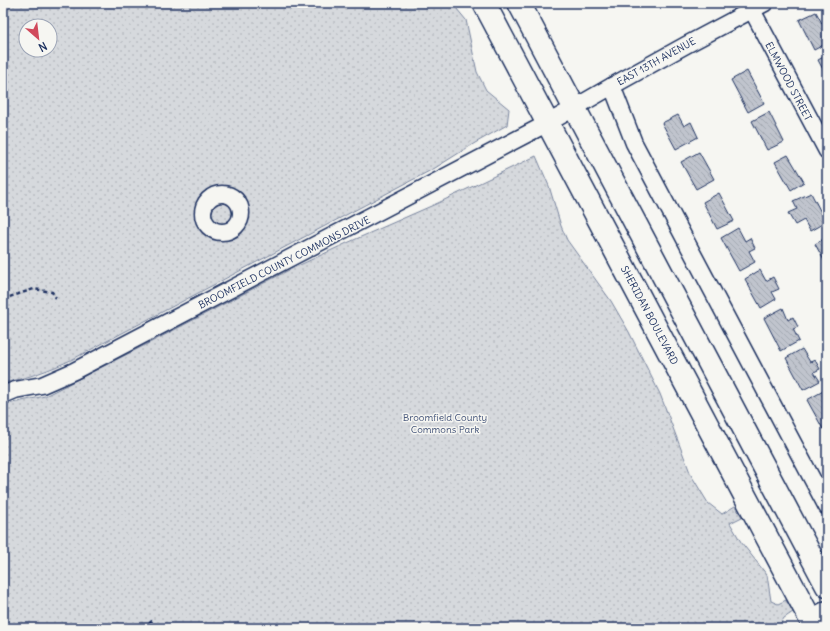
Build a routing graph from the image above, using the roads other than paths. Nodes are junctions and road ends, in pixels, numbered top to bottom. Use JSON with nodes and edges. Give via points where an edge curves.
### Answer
{"nodes":[{"id":1,"x":484,"y":3,"type":"edge"},
{"id":2,"x":519,"y":3,"type":"edge"},
{"id":3,"x":759,"y":6,"type":"edge"},
{"id":4,"x":612,"y":86,"type":"junction"},
{"id":5,"x":574,"y":109,"type":"junction"},
{"id":6,"x":548,"y":123,"type":"junction"},
{"id":7,"x":827,"y":151,"type":"edge"},
{"id":8,"x":7,"y":392,"type":"edge"},
{"id":9,"x":827,"y":507,"type":"edge"},
{"id":10,"x":827,"y":586,"type":"edge"},
{"id":11,"x":817,"y":619,"type":"edge"}],
"edges":[{"from":1,"to":6,"type":"main road","name":"SHERIDAN BOULEVARD"},
{"from":2,"to":5,"type":"main road"},
{"from":3,"to":4,"type":"street","name":"EAST 13TH AVENUE"},
{"from":3,"to":7,"type":"street","name":"ELMWOOD STREET"},
{"from":4,"to":5,"type":"street","name":"EAST 13TH AVENUE"},
{"from":4,"to":9,"type":"street","via":[[634,142]]},
{"from":5,"to":6,"type":"street","name":"EAST 13TH AVENUE"},
{"from":5,"to":10,"type":"main road"},
{"from":6,"to":8,"type":"street","name":"BROOMFIELD COUNTY COMMONS DRIVE","via":[[74,371],[42,385]]},
{"from":6,"to":11,"type":"main road","name":"SHERIDAN BOULEVARD"}]}
